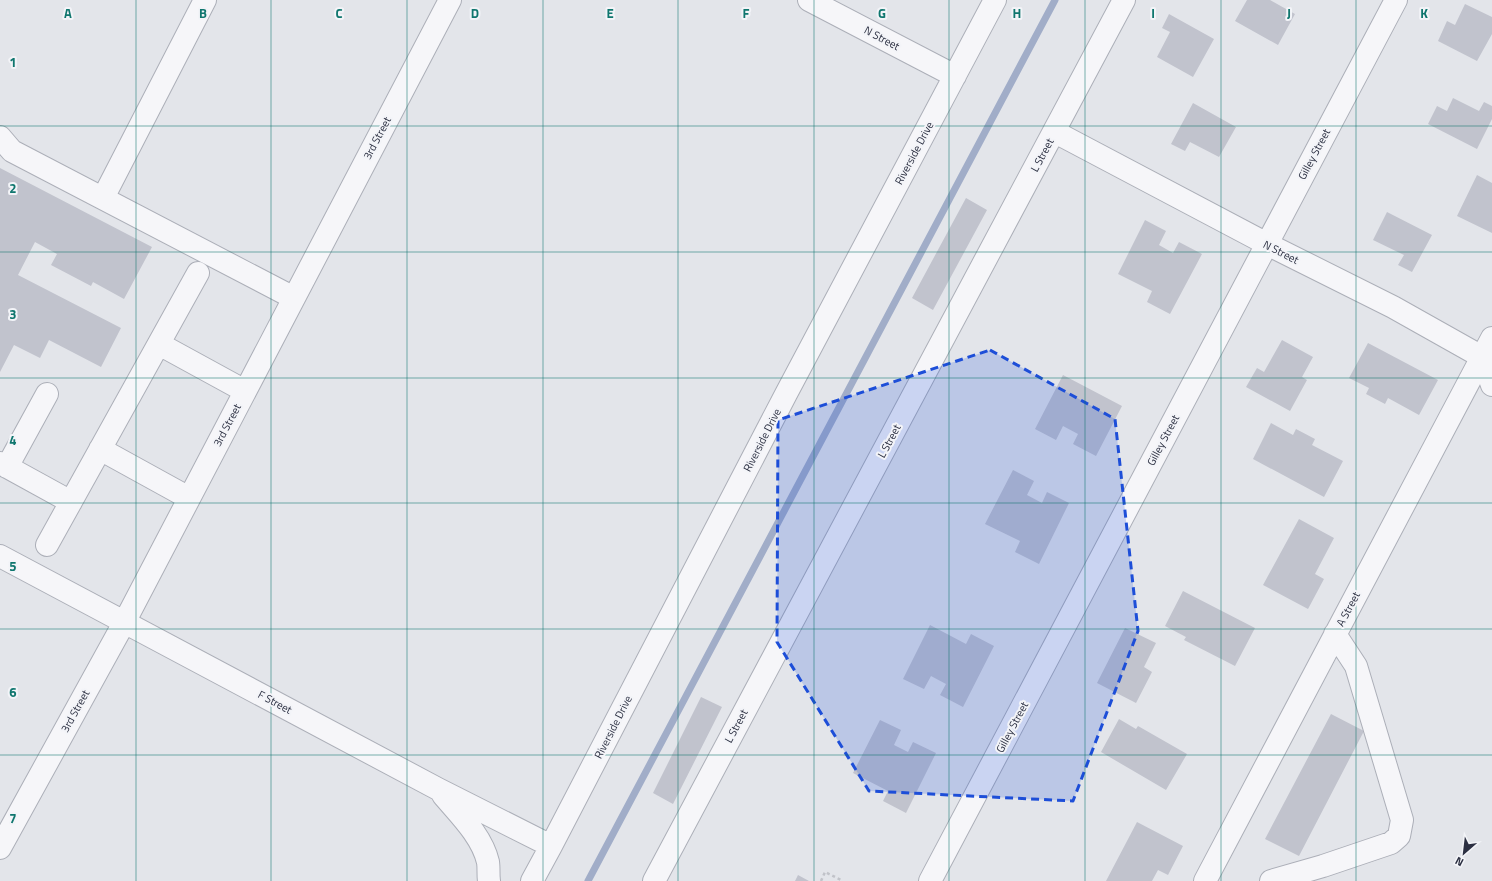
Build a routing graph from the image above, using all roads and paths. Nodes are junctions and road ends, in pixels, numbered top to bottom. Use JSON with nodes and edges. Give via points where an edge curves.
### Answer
{"nodes":[{"id":1,"x":205,"y":0,"type":"edge"},
{"id":2,"x":450,"y":0,"type":"edge"},
{"id":3,"x":809,"y":0,"type":"edge"},
{"id":4,"x":995,"y":0,"type":"edge"},
{"id":5,"x":1124,"y":0,"type":"edge"},
{"id":6,"x":1396,"y":0,"type":"edge"},
{"id":7,"x":955,"y":76,"type":"junction"},
{"id":8,"x":1055,"y":132,"type":"junction"},
{"id":9,"x":0,"y":137,"type":"edge"},
{"id":10,"x":103,"y":198,"type":"junction"},
{"id":11,"x":1266,"y":244,"type":"junction"},
{"id":12,"x":198,"y":274,"type":"dead end"},
{"id":13,"x":294,"y":298,"type":"junction"},
{"id":14,"x":1492,"y":338,"type":"edge"},
{"id":15,"x":158,"y":344,"type":"junction"},
{"id":16,"x":1482,"y":357,"type":"junction"},
{"id":17,"x":1492,"y":385,"type":"edge"},
{"id":18,"x":245,"y":391,"type":"junction"},
{"id":19,"x":47,"y":394,"type":"dead end"},
{"id":20,"x":100,"y":449,"type":"junction"},
{"id":21,"x":3,"y":465,"type":"edge"},
{"id":22,"x":189,"y":498,"type":"junction"},
{"id":23,"x":71,"y":502,"type":"junction"},
{"id":24,"x":47,"y":545,"type":"dead end"},
{"id":25,"x":0,"y":556,"type":"edge"},
{"id":26,"x":125,"y":621,"type":"junction"},
{"id":27,"x":1335,"y":634,"type":"junction"},
{"id":28,"x":438,"y":789,"type":"junction"},
{"id":29,"x":551,"y":846,"type":"junction"},
{"id":30,"x":0,"y":848,"type":"edge"},
{"id":31,"x":1209,"y":880,"type":"edge"},
{"id":32,"x":489,"y":881,"type":"edge"},
{"id":33,"x":532,"y":881,"type":"edge"},
{"id":34,"x":654,"y":881,"type":"edge"},
{"id":35,"x":821,"y":881,"type":"edge"},
{"id":36,"x":843,"y":881,"type":"edge"},
{"id":37,"x":930,"y":881,"type":"edge"},
{"id":38,"x":1271,"y":881,"type":"edge"}],
"edges":[{"from":1,"to":10,"type":"street"},
{"from":2,"to":13,"type":"street","name":"3rd Street"},
{"from":3,"to":7,"type":"street","name":"N Street"},
{"from":4,"to":7,"type":"street","name":"Riverside Drive"},
{"from":5,"to":8,"type":"street","name":"L Street"},
{"from":6,"to":11,"type":"street","name":"Gilley Street"},
{"from":7,"to":29,"type":"street","name":"Riverside Drive"},
{"from":8,"to":11,"type":"street","name":"N Street"},
{"from":8,"to":34,"type":"street","name":"L Street"},
{"from":9,"to":10,"type":"street","via":[[12,151]]},
{"from":10,"to":13,"type":"street"},
{"from":11,"to":16,"type":"street","name":"N Street","via":[[1393,307]]},
{"from":11,"to":37,"type":"street","name":"Gilley Street"},
{"from":12,"to":15,"type":"street"},
{"from":13,"to":18,"type":"street","name":"3rd Street"},
{"from":14,"to":16,"type":"street","name":"A Street"},
{"from":15,"to":18,"type":"street"},
{"from":15,"to":20,"type":"street"},
{"from":16,"to":17,"type":"street"},
{"from":16,"to":27,"type":"street","name":"A Street"},
{"from":18,"to":22,"type":"street","name":"3rd Street"},
{"from":19,"to":21,"type":"street"},
{"from":20,"to":22,"type":"street"},
{"from":20,"to":23,"type":"street"},
{"from":21,"to":23,"type":"street"},
{"from":22,"to":26,"type":"street","name":"3rd Street"},
{"from":23,"to":24,"type":"street"},
{"from":25,"to":26,"type":"street","name":"F Street"},
{"from":26,"to":28,"type":"street","name":"F Street"},
{"from":26,"to":30,"type":"street","name":"3rd Street"},
{"from":27,"to":31,"type":"street","name":"A Street"},
{"from":27,"to":38,"type":"street","via":[[1356,666],[1402,820],[1399,836],[1391,842],[1323,866]]},
{"from":28,"to":29,"type":"street","name":"F Street"},
{"from":28,"to":32,"type":"street","via":[[481,846],[488,863]]},
{"from":29,"to":33,"type":"street","name":"Riverside Drive"},
{"from":35,"to":36,"type":"path","via":[[825,872]]}]}
